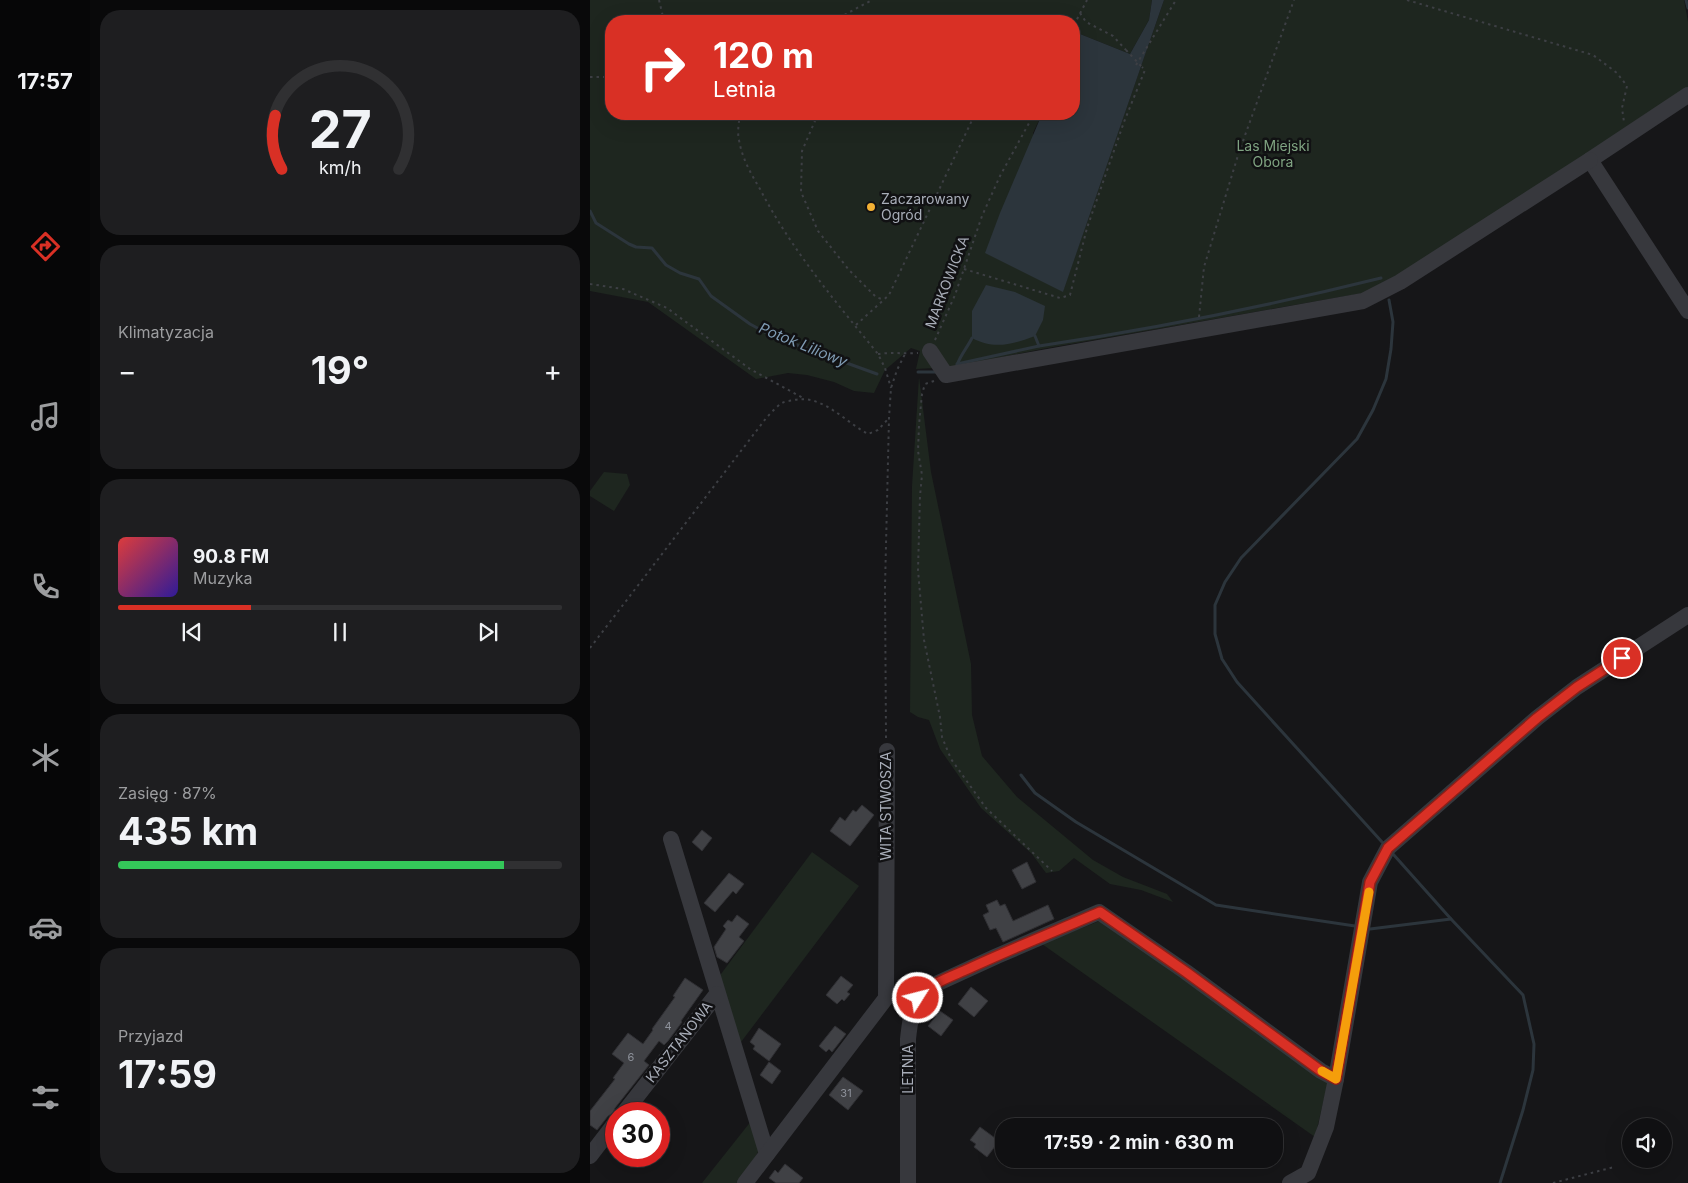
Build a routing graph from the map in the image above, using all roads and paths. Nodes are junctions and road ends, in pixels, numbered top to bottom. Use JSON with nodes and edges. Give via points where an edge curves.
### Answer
{"nodes":[{"id":1,"x":659,"y":0,"type":"edge"},
{"id":2,"x":872,"y":0,"type":"edge"},
{"id":3,"x":1087,"y":0,"type":"edge"},
{"id":4,"x":1176,"y":0,"type":"edge"},
{"id":5,"x":1294,"y":0,"type":"edge"},
{"id":6,"x":1407,"y":0,"type":"edge"},
{"id":7,"x":1080,"y":13,"type":"joint"},
{"id":8,"x":663,"y":15,"type":"edge"},
{"id":9,"x":843,"y":15,"type":"edge"},
{"id":10,"x":1136,"y":65,"type":"dead end"},
{"id":11,"x":590,"y":77,"type":"edge"},
{"id":12,"x":605,"y":77,"type":"edge"},
{"id":13,"x":1688,"y":95,"type":"edge"},
{"id":14,"x":740,"y":120,"type":"edge"},
{"id":15,"x":815,"y":120,"type":"edge"},
{"id":16,"x":972,"y":120,"type":"edge"},
{"id":17,"x":1031,"y":120,"type":"edge"},
{"id":18,"x":1625,"y":124,"type":"dead end"},
{"id":19,"x":1590,"y":160,"type":"junction"},
{"id":20,"x":964,"y":269,"type":"junction"},
{"id":21,"x":590,"y":284,"type":"edge"},
{"id":22,"x":884,"y":300,"type":"junction"},
{"id":23,"x":1688,"y":311,"type":"edge"},
{"id":24,"x":1199,"y":316,"type":"dead end"},
{"id":25,"x":855,"y":326,"type":"junction"},
{"id":26,"x":930,"y":351,"type":"joint"},
{"id":27,"x":878,"y":354,"type":"junction"},
{"id":28,"x":946,"y":375,"type":"junction"},
{"id":29,"x":891,"y":388,"type":"junction"},
{"id":30,"x":804,"y":398,"type":"junction"},
{"id":31,"x":889,"y":418,"type":"junction"},
{"id":32,"x":1688,"y":615,"type":"edge"},
{"id":33,"x":590,"y":648,"type":"edge"},
{"id":34,"x":886,"y":751,"type":"joint"},
{"id":35,"x":671,"y":839,"type":"dead end"},
{"id":36,"x":1052,"y":871,"type":"dead end"},
{"id":37,"x":717,"y":994,"type":"junction"},
{"id":38,"x":1336,"y":1079,"type":"junction"},
{"id":39,"x":632,"y":1102,"type":"edge"},
{"id":40,"x":605,"y":1136,"type":"edge"},
{"id":41,"x":767,"y":1154,"type":"junction"},
{"id":42,"x":590,"y":1156,"type":"edge"},
{"id":43,"x":1614,"y":1167,"type":"dead end"},
{"id":44,"x":1307,"y":1178,"type":"edge"},
{"id":45,"x":745,"y":1183,"type":"edge"},
{"id":46,"x":908,"y":1183,"type":"edge"},
{"id":47,"x":1290,"y":1183,"type":"edge"},
{"id":48,"x":1553,"y":1183,"type":"edge"}],
"edges":[{"from":1,"to":8,"type":"path"},
{"from":2,"to":9,"type":"path"},
{"from":3,"to":7,"type":"path"},
{"from":4,"to":10,"type":"path"},
{"from":5,"to":24,"type":"path","via":[[1239,152],[1204,267]]},
{"from":6,"to":18,"type":"path","via":[[1592,54],[1617,73],[1627,86],[1622,108]]},
{"from":7,"to":20,"type":"path","bridge":true,"via":[[1086,22],[1113,36],[1145,70],[1087,228],[1070,295],[1060,298]]},
{"from":11,"to":12,"type":"path"},
{"from":13,"to":19,"type":"street"},
{"from":14,"to":25,"type":"path","via":[[738,138],[748,168],[776,220],[804,262]]},
{"from":15,"to":22,"type":"path","via":[[802,151],[801,192],[818,231],[849,270],[876,297]]},
{"from":16,"to":22,"type":"path"},
{"from":17,"to":20,"type":"path","name":"MARKOWICKA","via":[[990,198]]},
{"from":19,"to":23,"type":"street"},
{"from":19,"to":28,"type":"street","via":[[1400,282],[1363,302]]},
{"from":20,"to":26,"type":"path","name":"MARKOWICKA"},
{"from":21,"to":30,"type":"path","via":[[623,289],[667,308],[750,369]]},
{"from":22,"to":25,"type":"path"},
{"from":25,"to":27,"type":"path"},
{"from":26,"to":28,"type":"street"},
{"from":27,"to":29,"type":"path"},
{"from":27,"to":29,"type":"path","via":[[905,354]]},
{"from":28,"to":36,"type":"path","via":[[925,384],[918,452],[922,475],[918,570],[924,640],[942,737],[951,759],[986,808]]},
{"from":29,"to":31,"type":"path","name":"WITA STWOSZA"},
{"from":30,"to":31,"type":"path","via":[[830,408],[868,434],[878,430]]},
{"from":30,"to":33,"type":"path","via":[[782,403],[767,416]]},
{"from":31,"to":34,"type":"path","name":"WITA STWOSZA"},
{"from":32,"to":38,"type":"street","via":[[1577,687],[1543,713],[1388,848],[1370,882]]},
{"from":34,"to":41,"type":"street","name":"WITA STWOSZA","via":[[886,998]]},
{"from":35,"to":37,"type":"street"},
{"from":37,"to":39,"type":"street","name":"KASZTANOWA"},
{"from":37,"to":41,"type":"street"},
{"from":38,"to":44,"type":"street","via":[[1326,1127]]},
{"from":38,"to":46,"type":"street","name":"LETNIA","via":[[1100,912],[925,989],[918,998],[910,1016],[908,1039]]},
{"from":40,"to":42,"type":"street"},
{"from":41,"to":45,"type":"street","name":"WITA STWOSZA"},
{"from":43,"to":48,"type":"path"},
{"from":44,"to":47,"type":"street"}]}
